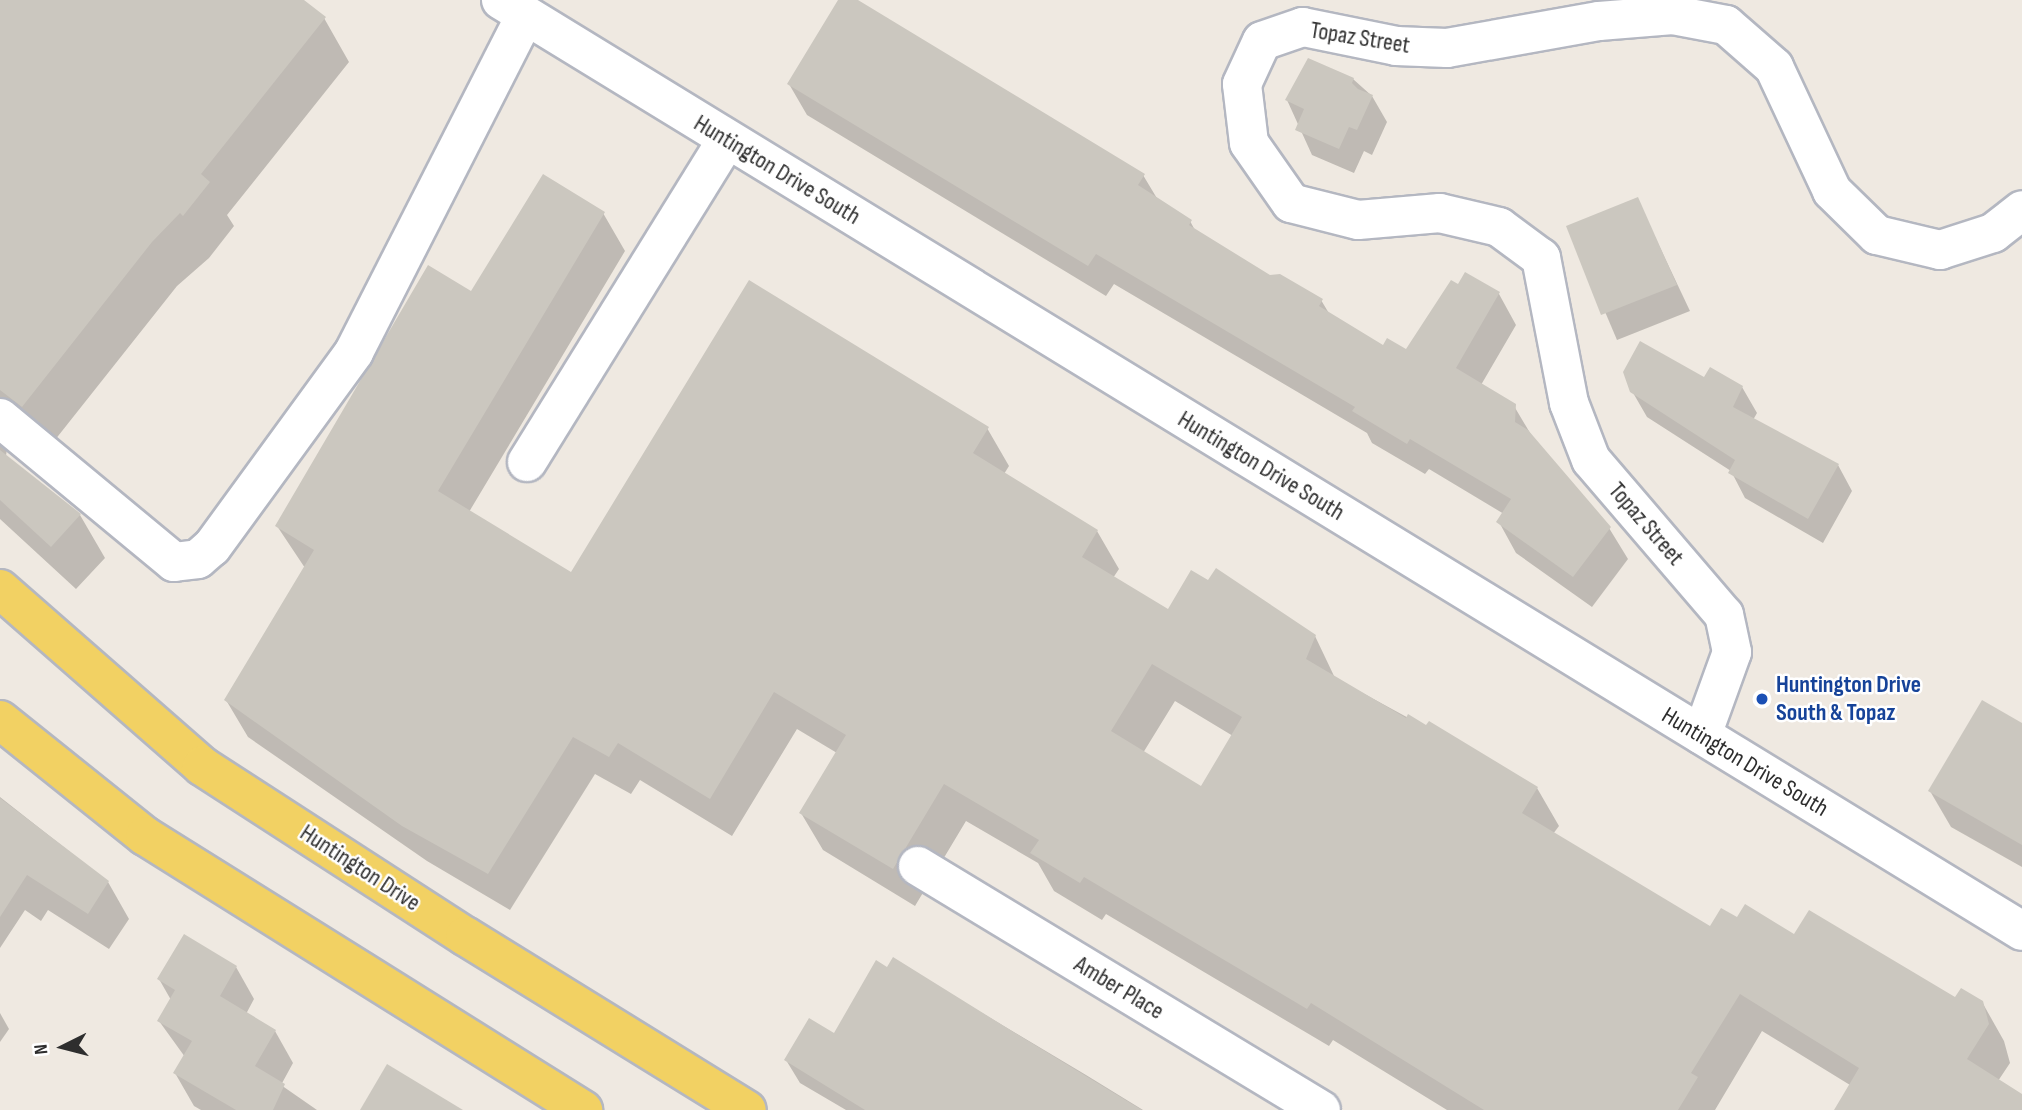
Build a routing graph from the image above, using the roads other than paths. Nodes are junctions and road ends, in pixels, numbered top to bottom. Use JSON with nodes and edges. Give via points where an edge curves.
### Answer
{"nodes":[{"id":1,"x":513,"y":8,"type":"edge"},
{"id":2,"x":727,"y":139,"type":"junction"},
{"id":3,"x":2022,"y":209,"type":"edge"},
{"id":4,"x":0,"y":418,"type":"edge"},
{"id":5,"x":527,"y":462,"type":"dead end"},
{"id":6,"x":0,"y":589,"type":"edge"},
{"id":7,"x":0,"y":720,"type":"edge"},
{"id":8,"x":1702,"y":735,"type":"junction"},
{"id":9,"x":918,"y":866,"type":"dead end"},
{"id":10,"x":2022,"y":931,"type":"edge"},
{"id":11,"x":583,"y":1110,"type":"edge"},
{"id":12,"x":747,"y":1110,"type":"edge"},
{"id":13,"x":1321,"y":1110,"type":"edge"}],
"edges":[{"from":1,"to":2,"type":"street","name":"Huntington Drive South"},
{"from":1,"to":4,"type":"street","via":[[354,352],[212,547],[198,559],[174,562]]},
{"from":2,"to":5,"type":"street"},
{"from":2,"to":8,"type":"street","name":"Huntington Drive South"},
{"from":3,"to":8,"type":"street","name":"Topaz Street","via":[[1993,233],[1940,250],[1877,235],[1832,191],[1774,67],[1726,25],[1673,15],[1599,21],[1447,48],[1396,46],[1303,27],[1262,41],[1242,84],[1249,143],[1291,203],[1358,220],[1440,213],[1499,226],[1541,258],[1569,403],[1591,460],[1724,615],[1732,652]]},
{"from":6,"to":12,"type":"main road","name":"Huntington Drive","via":[[202,766]]},
{"from":7,"to":11,"type":"main road","via":[[145,836],[295,934]]},
{"from":8,"to":10,"type":"street","name":"Huntington Drive South"},
{"from":9,"to":13,"type":"street","name":"Amber Place"}]}
